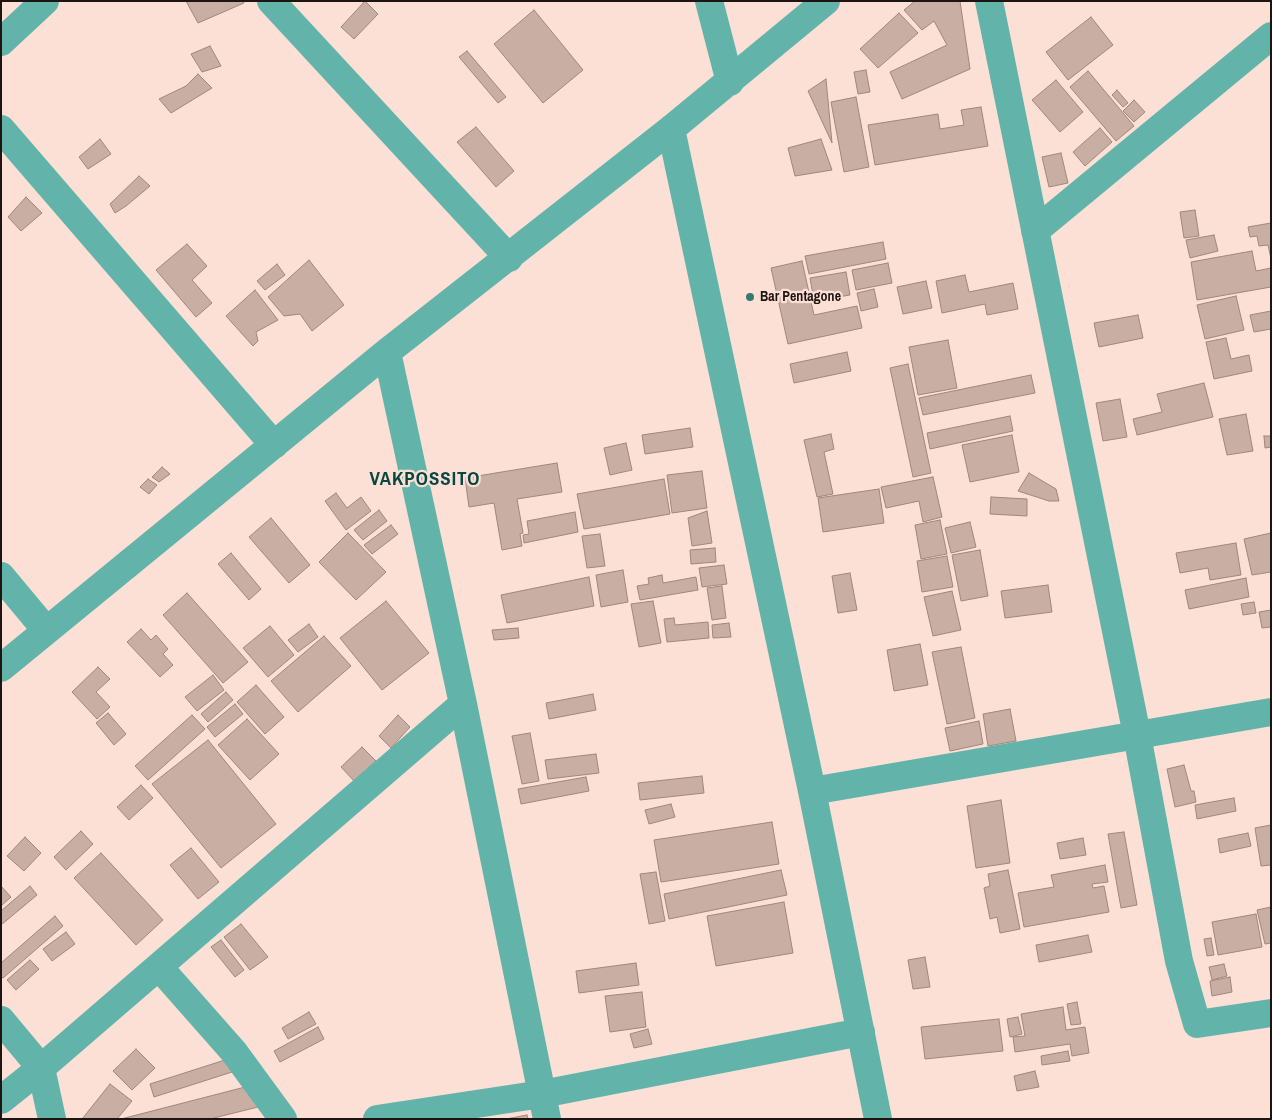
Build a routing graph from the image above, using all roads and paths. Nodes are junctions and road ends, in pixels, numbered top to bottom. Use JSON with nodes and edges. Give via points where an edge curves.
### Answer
{"nodes":[{"id":1,"x":45,"y":1,"type":"edge"},
{"id":2,"x":271,"y":1,"type":"edge"},
{"id":3,"x":709,"y":1,"type":"edge"},
{"id":4,"x":826,"y":1,"type":"edge"},
{"id":5,"x":989,"y":1,"type":"edge"},
{"id":6,"x":1271,"y":36,"type":"edge"},
{"id":7,"x":1,"y":42,"type":"edge"},
{"id":8,"x":730,"y":82,"type":"junction"},
{"id":9,"x":1,"y":129,"type":"edge"},
{"id":10,"x":671,"y":129,"type":"junction"},
{"id":11,"x":1035,"y":231,"type":"junction"},
{"id":12,"x":509,"y":258,"type":"junction"},
{"id":13,"x":388,"y":352,"type":"junction"},
{"id":14,"x":274,"y":445,"type":"junction"},
{"id":15,"x":1,"y":576,"type":"edge"},
{"id":16,"x":46,"y":630,"type":"junction"},
{"id":17,"x":1,"y":668,"type":"edge"},
{"id":18,"x":463,"y":704,"type":"junction"},
{"id":19,"x":1271,"y":712,"type":"edge"},
{"id":20,"x":1137,"y":735,"type":"junction"},
{"id":21,"x":812,"y":791,"type":"junction"},
{"id":22,"x":159,"y":967,"type":"junction"},
{"id":23,"x":1271,"y":1013,"type":"edge"},
{"id":24,"x":1,"y":1020,"type":"edge"},
{"id":25,"x":861,"y":1032,"type":"junction"},
{"id":26,"x":41,"y":1068,"type":"junction"},
{"id":27,"x":1,"y":1100,"type":"edge"},
{"id":28,"x":544,"y":1106,"type":"edge"},
{"id":29,"x":52,"y":1119,"type":"edge"},
{"id":30,"x":283,"y":1119,"type":"edge"},
{"id":31,"x":377,"y":1119,"type":"edge"},
{"id":32,"x":878,"y":1119,"type":"edge"}],
"edges":[{"from":1,"to":7,"type":"street"},
{"from":2,"to":12,"type":"street"},
{"from":3,"to":8,"type":"street"},
{"from":4,"to":8,"type":"street"},
{"from":5,"to":11,"type":"street"},
{"from":6,"to":11,"type":"street"},
{"from":8,"to":10,"type":"street"},
{"from":9,"to":14,"type":"street"},
{"from":10,"to":12,"type":"street"},
{"from":10,"to":21,"type":"street"},
{"from":11,"to":20,"type":"street"},
{"from":12,"to":13,"type":"street"},
{"from":13,"to":14,"type":"street"},
{"from":13,"to":18,"type":"street"},
{"from":14,"to":16,"type":"street"},
{"from":15,"to":16,"type":"street"},
{"from":16,"to":17,"type":"street"},
{"from":18,"to":22,"type":"street"},
{"from":18,"to":28,"type":"street"},
{"from":19,"to":20,"type":"street"},
{"from":20,"to":21,"type":"street"},
{"from":20,"to":23,"type":"street","via":[[1179,961],[1197,1024]]},
{"from":21,"to":25,"type":"street"},
{"from":22,"to":26,"type":"street"},
{"from":22,"to":30,"type":"street","via":[[234,1052]]},
{"from":24,"to":26,"type":"street"},
{"from":25,"to":28,"type":"street"},
{"from":25,"to":32,"type":"street"},
{"from":26,"to":27,"type":"street"},
{"from":26,"to":29,"type":"street"},
{"from":28,"to":31,"type":"street"}]}
